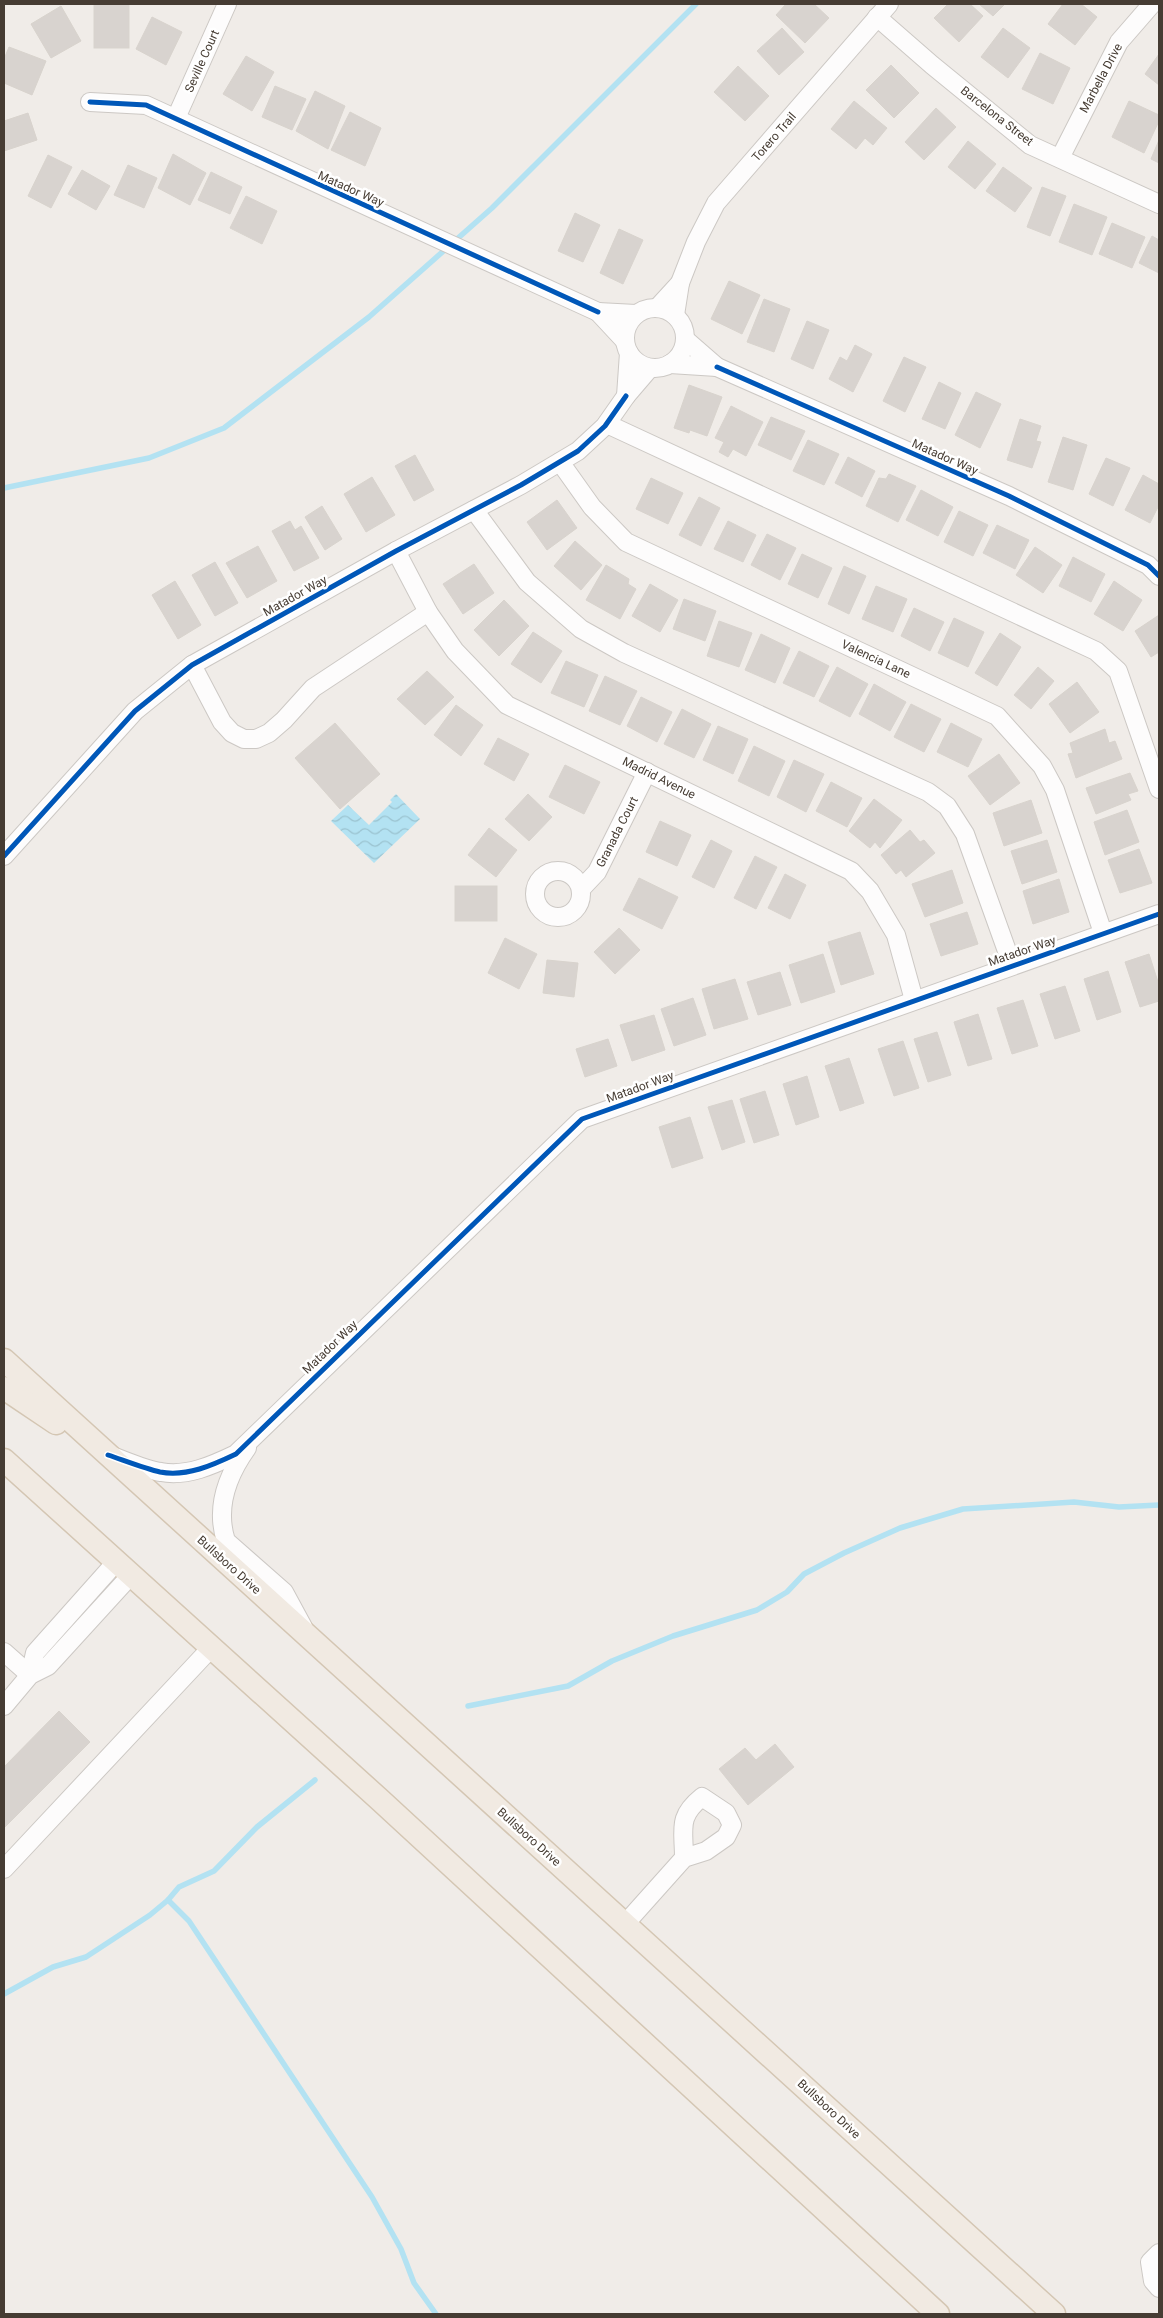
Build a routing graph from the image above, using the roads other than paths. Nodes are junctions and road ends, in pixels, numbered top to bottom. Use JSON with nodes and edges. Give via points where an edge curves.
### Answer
{"nodes":[{"id":1,"x":227,"y":4,"type":"edge"},
{"id":2,"x":1152,"y":4,"type":"edge"},
{"id":3,"x":883,"y":10,"type":"edge"},
{"id":4,"x":90,"y":102,"type":"dead end"},
{"id":5,"x":176,"y":118,"type":"junction"},
{"id":6,"x":1060,"y":158,"type":"junction"},
{"id":7,"x":1159,"y":204,"type":"edge"},
{"id":8,"x":680,"y":283,"type":"junction"},
{"id":9,"x":658,"y":307,"type":"junction"},
{"id":10,"x":598,"y":312,"type":"junction"},
{"id":11,"x":636,"y":314,"type":"junction"},
{"id":12,"x":675,"y":314,"type":"junction"},
{"id":13,"x":686,"y":340,"type":"junction"},
{"id":14,"x":627,"y":347,"type":"junction"},
{"id":15,"x":670,"y":364,"type":"junction"},
{"id":16,"x":717,"y":367,"type":"junction"},
{"id":17,"x":650,"y":368,"type":"junction"},
{"id":18,"x":626,"y":396,"type":"junction"},
{"id":19,"x":607,"y":424,"type":"junction"},
{"id":20,"x":560,"y":462,"type":"junction"},
{"id":21,"x":474,"y":510,"type":"junction"},
{"id":22,"x":396,"y":551,"type":"junction"},
{"id":23,"x":1159,"y":576,"type":"edge"},
{"id":24,"x":428,"y":612,"type":"junction"},
{"id":25,"x":192,"y":665,"type":"junction"},
{"id":26,"x":647,"y":772,"type":"junction"},
{"id":27,"x":1159,"y":789,"type":"edge"},
{"id":28,"x":4,"y":856,"type":"edge"},
{"id":29,"x":581,"y":889,"type":"dead end"},
{"id":30,"x":1159,"y":914,"type":"edge"},
{"id":31,"x":1103,"y":934,"type":"junction"},
{"id":32,"x":1012,"y":965,"type":"junction"},
{"id":33,"x":914,"y":1000,"type":"junction"},
{"id":34,"x":4,"y":1360,"type":"edge"},
{"id":35,"x":4,"y":1388,"type":"edge"},
{"id":36,"x":264,"y":1426,"type":"junction"},
{"id":37,"x":112,"y":1459,"type":"junction"},
{"id":38,"x":4,"y":1460,"type":"edge"},
{"id":39,"x":125,"y":1567,"type":"junction"},
{"id":40,"x":308,"y":1636,"type":"junction"},
{"id":41,"x":211,"y":1648,"type":"junction"},
{"id":42,"x":4,"y":1652,"type":"edge"},
{"id":43,"x":30,"y":1675,"type":"junction"},
{"id":44,"x":4,"y":1706,"type":"edge"},
{"id":45,"x":684,"y":1858,"type":"dead end"},
{"id":46,"x":4,"y":1869,"type":"edge"},
{"id":47,"x":625,"y":1924,"type":"junction"},
{"id":48,"x":1159,"y":2253,"type":"edge"},
{"id":49,"x":1159,"y":2288,"type":"edge"},
{"id":50,"x":938,"y":2314,"type":"edge"},
{"id":51,"x":1054,"y":2314,"type":"edge"}],
"edges":[{"from":1,"to":5,"type":"street","name":"Seville Court"},
{"from":2,"to":6,"type":"street","name":"Marbella Drive","via":[[1119,42]]},
{"from":3,"to":6,"type":"street","name":"Barcelona Street","via":[[932,65],[1030,145]]},
{"from":3,"to":8,"type":"street","name":"Torero Trail","via":[[716,203]]},
{"from":4,"to":5,"type":"street","name":"Matador Way","via":[[146,105]]},
{"from":5,"to":10,"type":"street","name":"Matador Way"},
{"from":6,"to":7,"type":"street","name":"Barcelona Street"},
{"from":8,"to":9,"type":"street","name":"Torero Trail"},
{"from":8,"to":12,"type":"street","name":"Torero Trail"},
{"from":9,"to":11,"type":"street"},
{"from":9,"to":12,"type":"street"},
{"from":10,"to":11,"type":"street","name":"Matador Way"},
{"from":10,"to":14,"type":"street","name":"Matador Way"},
{"from":11,"to":14,"type":"street","via":[[625,332]]},
{"from":12,"to":13,"type":"street","via":[[683,326]]},
{"from":13,"to":15,"type":"street","via":[[682,352]]},
{"from":13,"to":16,"type":"street","name":"Matador Way"},
{"from":14,"to":17,"type":"street","via":[[637,362]]},
{"from":14,"to":18,"type":"street"},
{"from":15,"to":16,"type":"street","name":"Matador Way"},
{"from":15,"to":17,"type":"street"},
{"from":16,"to":23,"type":"street","name":"Matador Way","via":[[1009,496],[1148,566]]},
{"from":17,"to":18,"type":"street","name":"Matador Way"},
{"from":18,"to":19,"type":"street","name":"Matador Way"},
{"from":19,"to":20,"type":"street","name":"Matador Way","via":[[578,451]]},
{"from":19,"to":27,"type":"street","via":[[1096,651],[1118,670]]},
{"from":20,"to":21,"type":"street","name":"Matador Way"},
{"from":20,"to":31,"type":"street","name":"Valencia Lane","via":[[592,507],[626,542],[997,716],[1042,766],[1055,790]]},
{"from":21,"to":22,"type":"street","name":"Matador Way"},
{"from":21,"to":32,"type":"street","via":[[527,582],[581,629],[624,653],[928,792],[947,806],[965,834]]},
{"from":22,"to":24,"type":"street","name":"Madrid Avenue"},
{"from":22,"to":25,"type":"street","name":"Matador Way"},
{"from":24,"to":25,"type":"street","via":[[313,688],[284,720],[256,739],[244,739],[232,733],[222,722]]},
{"from":24,"to":26,"type":"street","name":"Madrid Avenue","via":[[455,651],[507,705]]},
{"from":25,"to":28,"type":"street","name":"Matador Way","via":[[135,711]]},
{"from":26,"to":29,"type":"street","name":"Granada Court","via":[[597,872]]},
{"from":26,"to":33,"type":"street","name":"Madrid Avenue","via":[[850,872],[870,891],[896,935]]},
{"from":30,"to":31,"type":"street","name":"Matador Way"},
{"from":31,"to":32,"type":"street","name":"Matador Way"},
{"from":32,"to":33,"type":"street","name":"Matador Way"},
{"from":33,"to":36,"type":"street","name":"Matador Way","via":[[582,1119]]},
{"from":34,"to":37,"type":"main road","name":"Bullsboro Drive"},
{"from":35,"to":37,"type":"main road"},
{"from":36,"to":37,"type":"street","name":"Matador Way","via":[[236,1454],[194,1471],[160,1472]]},
{"from":36,"to":40,"type":"street","via":[[227,1482],[221,1510],[222,1529],[226,1541],[284,1592]]},
{"from":37,"to":40,"type":"main road","name":"Bullsboro Drive"},
{"from":38,"to":39,"type":"main road"},
{"from":39,"to":41,"type":"main road"},
{"from":39,"to":43,"type":"street","via":[[36,1653]]},
{"from":40,"to":47,"type":"main road","name":"Bullsboro Drive"},
{"from":41,"to":46,"type":"street"},
{"from":41,"to":50,"type":"main road","via":[[380,1799]]},
{"from":42,"to":43,"type":"street"},
{"from":43,"to":44,"type":"street"},
{"from":45,"to":47,"type":"street"},
{"from":47,"to":51,"type":"main road","name":"Bullsboro Drive"},
{"from":48,"to":49,"type":"street","via":[[1150,2262],[1153,2281]]}]}
